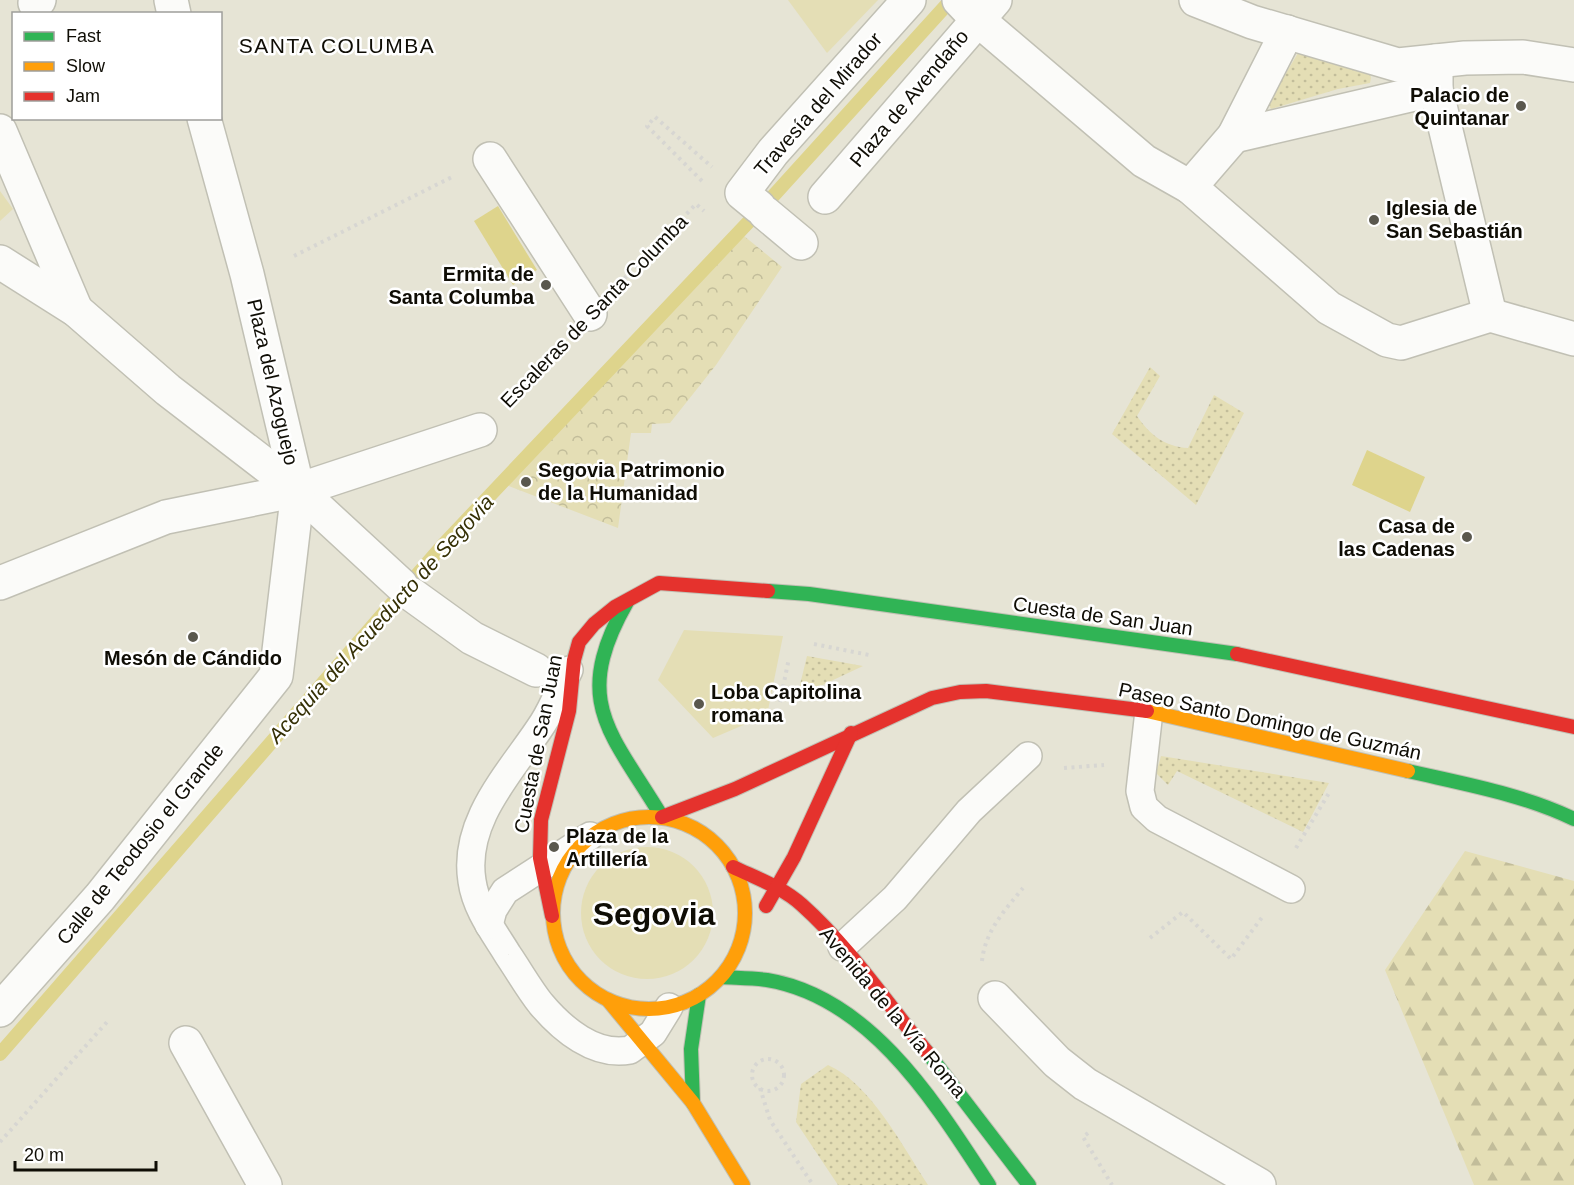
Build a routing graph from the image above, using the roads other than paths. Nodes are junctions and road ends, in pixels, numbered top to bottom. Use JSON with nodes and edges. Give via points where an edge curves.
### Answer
{"nodes":[{"id":1,"x":909,"y":0,"type":"edge"},
{"id":2,"x":1197,"y":0,"type":"edge"},
{"id":3,"x":977,"y":6,"type":"edge"},
{"id":4,"x":1287,"y":32,"type":"junction"},
{"id":5,"x":1574,"y":65,"type":"edge"},
{"id":6,"x":1436,"y":75,"type":"junction"},
{"id":7,"x":205,"y":120,"type":"edge"},
{"id":8,"x":0,"y":131,"type":"edge"},
{"id":9,"x":1234,"y":136,"type":"junction"},
{"id":10,"x":490,"y":159,"type":"road end"},
{"id":11,"x":1190,"y":187,"type":"junction"},
{"id":12,"x":825,"y":197,"type":"dead end"},
{"id":13,"x":801,"y":243,"type":"dead end"},
{"id":14,"x":0,"y":262,"type":"edge"},
{"id":15,"x":76,"y":310,"type":"junction"},
{"id":16,"x":590,"y":314,"type":"road end"},
{"id":17,"x":1490,"y":315,"type":"junction"},
{"id":18,"x":1574,"y":339,"type":"edge"},
{"id":19,"x":480,"y":430,"type":"road end"},
{"id":20,"x":298,"y":490,"type":"junction"},
{"id":21,"x":0,"y":583,"type":"edge"},
{"id":22,"x":627,"y":602,"type":"junction"},
{"id":23,"x":574,"y":661,"type":"joint"},
{"id":24,"x":276,"y":676,"type":"joint"},
{"id":25,"x":556,"y":682,"type":"junction"},
{"id":26,"x":600,"y":708,"type":"junction"},
{"id":27,"x":1149,"y":711,"type":"junction"},
{"id":28,"x":1574,"y":727,"type":"edge"},
{"id":29,"x":851,"y":733,"type":"junction"},
{"id":30,"x":1023,"y":760,"type":"road end"},
{"id":31,"x":662,"y":817,"type":"junction"},
{"id":32,"x":1574,"y":819,"type":"edge"},
{"id":33,"x":590,"y":836,"type":"junction"},
{"id":34,"x":802,"y":840,"type":"junction"},
{"id":35,"x":541,"y":866,"type":"junction"},
{"id":36,"x":733,"y":867,"type":"junction"},
{"id":37,"x":778,"y":888,"type":"junction"},
{"id":38,"x":1291,"y":889,"type":"dead end"},
{"id":39,"x":552,"y":916,"type":"junction"},
{"id":40,"x":813,"y":917,"type":"junction"},
{"id":41,"x":745,"y":923,"type":"junction"},
{"id":42,"x":489,"y":925,"type":"junction"},
{"id":43,"x":842,"y":946,"type":"junction"},
{"id":44,"x":721,"y":977,"type":"junction"},
{"id":45,"x":699,"y":995,"type":"junction"},
{"id":46,"x":995,"y":998,"type":"road end"},
{"id":47,"x":608,"y":1000,"type":"junction"},
{"id":48,"x":669,"y":1007,"type":"junction"},
{"id":49,"x":0,"y":1010,"type":"edge"},
{"id":50,"x":186,"y":1043,"type":"dead end"},
{"id":51,"x":631,"y":1047,"type":"junction"},
{"id":52,"x":665,"y":1072,"type":"joint"},
{"id":53,"x":693,"y":1103,"type":"junction"},
{"id":54,"x":734,"y":1179,"type":"edge"},
{"id":55,"x":984,"y":1181,"type":"edge"},
{"id":56,"x":265,"y":1185,"type":"edge"},
{"id":57,"x":1029,"y":1185,"type":"edge"},
{"id":58,"x":1259,"y":1185,"type":"edge"}],
"edges":[{"from":1,"to":13,"type":"street","name":"Travesía del Mirador","via":[[773,152],[755,204]]},
{"from":2,"to":4,"type":"street"},
{"from":3,"to":11,"type":"street","via":[[1144,161]]},
{"from":3,"to":12,"type":"street","name":"Plaza de Avendaño"},
{"from":4,"to":6,"type":"street"},
{"from":4,"to":9,"type":"street"},
{"from":5,"to":6,"type":"street","via":[[1522,57]]},
{"from":6,"to":9,"type":"street"},
{"from":6,"to":17,"type":"street"},
{"from":7,"to":20,"type":"street","name":"Plaza del Azoguejo","via":[[247,274]]},
{"from":8,"to":15,"type":"street"},
{"from":9,"to":11,"type":"street"},
{"from":10,"to":16,"type":"street"},
{"from":11,"to":17,"type":"street","via":[[1329,308],[1387,340],[1401,343]]},
{"from":14,"to":15,"type":"street","name":"Plaza del Azoguejo"},
{"from":15,"to":20,"type":"street","name":"Plaza del Azoguejo","via":[[168,390]]},
{"from":17,"to":18,"type":"street"},
{"from":19,"to":20,"type":"street","name":"Plaza del Azoguejo"},
{"from":20,"to":21,"type":"street","name":"Plaza del Azoguejo","via":[[166,517]]},
{"from":20,"to":24,"type":"street","name":"Plaza del Azoguejo"},
{"from":20,"to":25,"type":"street","name":"Plaza del Azoguejo","via":[[406,589],[472,638]]},
{"from":22,"to":23,"type":"main road","name":"Cuesta de San Juan","via":[[585,633]]},
{"from":22,"to":26,"type":"main road","name":"Cuesta de San Juan","via":[[612,627],[607,646]]},
{"from":22,"to":28,"type":"main road","name":"Cuesta de San Juan","via":[[648,587],[670,582],[809,594],[1226,652]]},
{"from":23,"to":25,"type":"lane"},
{"from":24,"to":49,"type":"street","name":"Calle de Teodosio el Grande","via":[[100,897]]},
{"from":25,"to":26,"type":"lane"},
{"from":25,"to":35,"type":"main road","name":"Cuesta de San Juan","via":[[563,739],[543,814],[539,839]]},
{"from":25,"to":42,"type":"lane","via":[[544,722],[493,796],[471,851],[472,882]]},
{"from":26,"to":31,"type":"main road","name":"Cuesta de San Juan","via":[[616,746]]},
{"from":27,"to":29,"type":"main road","name":"Paseo Santo Domingo de Guzmán","via":[[1011,693],[960,692],[932,698]]},
{"from":27,"to":32,"type":"main road","name":"Paseo Santo Domingo de Guzmán","via":[[1486,789]]},
{"from":27,"to":38,"type":"lane","via":[[1140,790],[1148,812]]},
{"from":29,"to":31,"type":"main road","name":"Paseo Santo Domingo de Guzmán","via":[[735,789]]},
{"from":29,"to":34,"type":"main road"},
{"from":30,"to":43,"type":"lane","via":[[969,811],[895,898]]},
{"from":31,"to":33,"type":"main road","via":[[624,819]]},
{"from":31,"to":36,"type":"main road","via":[[704,834]]},
{"from":33,"to":35,"type":"lane"},
{"from":33,"to":39,"type":"main road","via":[[561,871]]},
{"from":34,"to":37,"type":"main road"},
{"from":34,"to":40,"type":"main road","via":[[801,879]]},
{"from":35,"to":39,"type":"main road","name":"Cuesta de San Juan"},
{"from":35,"to":42,"type":"lane","via":[[505,891]]},
{"from":36,"to":37,"type":"main road","name":"Avenida de la Vía Roma"},
{"from":36,"to":41,"type":"main road","via":[[743,894]]},
{"from":37,"to":40,"type":"main road","name":"Avenida de la Vía Roma"},
{"from":37,"to":41,"type":"main road","via":[[765,908]]},
{"from":39,"to":47,"type":"main road","via":[[558,945],[568,966],[583,983]]},
{"from":40,"to":43,"type":"main road","name":"Avenida de la Vía Roma"},
{"from":41,"to":44,"type":"main road","via":[[737,952]]},
{"from":42,"to":51,"type":"lane","via":[[549,1013],[572,1034],[602,1049]]},
{"from":43,"to":57,"type":"main road","name":"Avenida de la Vía Roma","via":[[969,1103]]},
{"from":44,"to":45,"type":"main road"},
{"from":44,"to":55,"type":"main road","name":"Avenida de la Vía Roma","via":[[744,976],[782,983],[856,1021],[886,1046],[917,1081]]},
{"from":45,"to":48,"type":"main road"},
{"from":45,"to":53,"type":"main road","via":[[690,1045]]},
{"from":46,"to":58,"type":"street","via":[[1057,1062],[1085,1084]]},
{"from":47,"to":48,"type":"main road","via":[[638,1009]]},
{"from":47,"to":51,"type":"main road"},
{"from":48,"to":51,"type":"lane","via":[[658,1026]]},
{"from":50,"to":56,"type":"street"},
{"from":51,"to":52,"type":"lane"},
{"from":52,"to":53,"type":"main road"},
{"from":53,"to":54,"type":"main road"}]}
